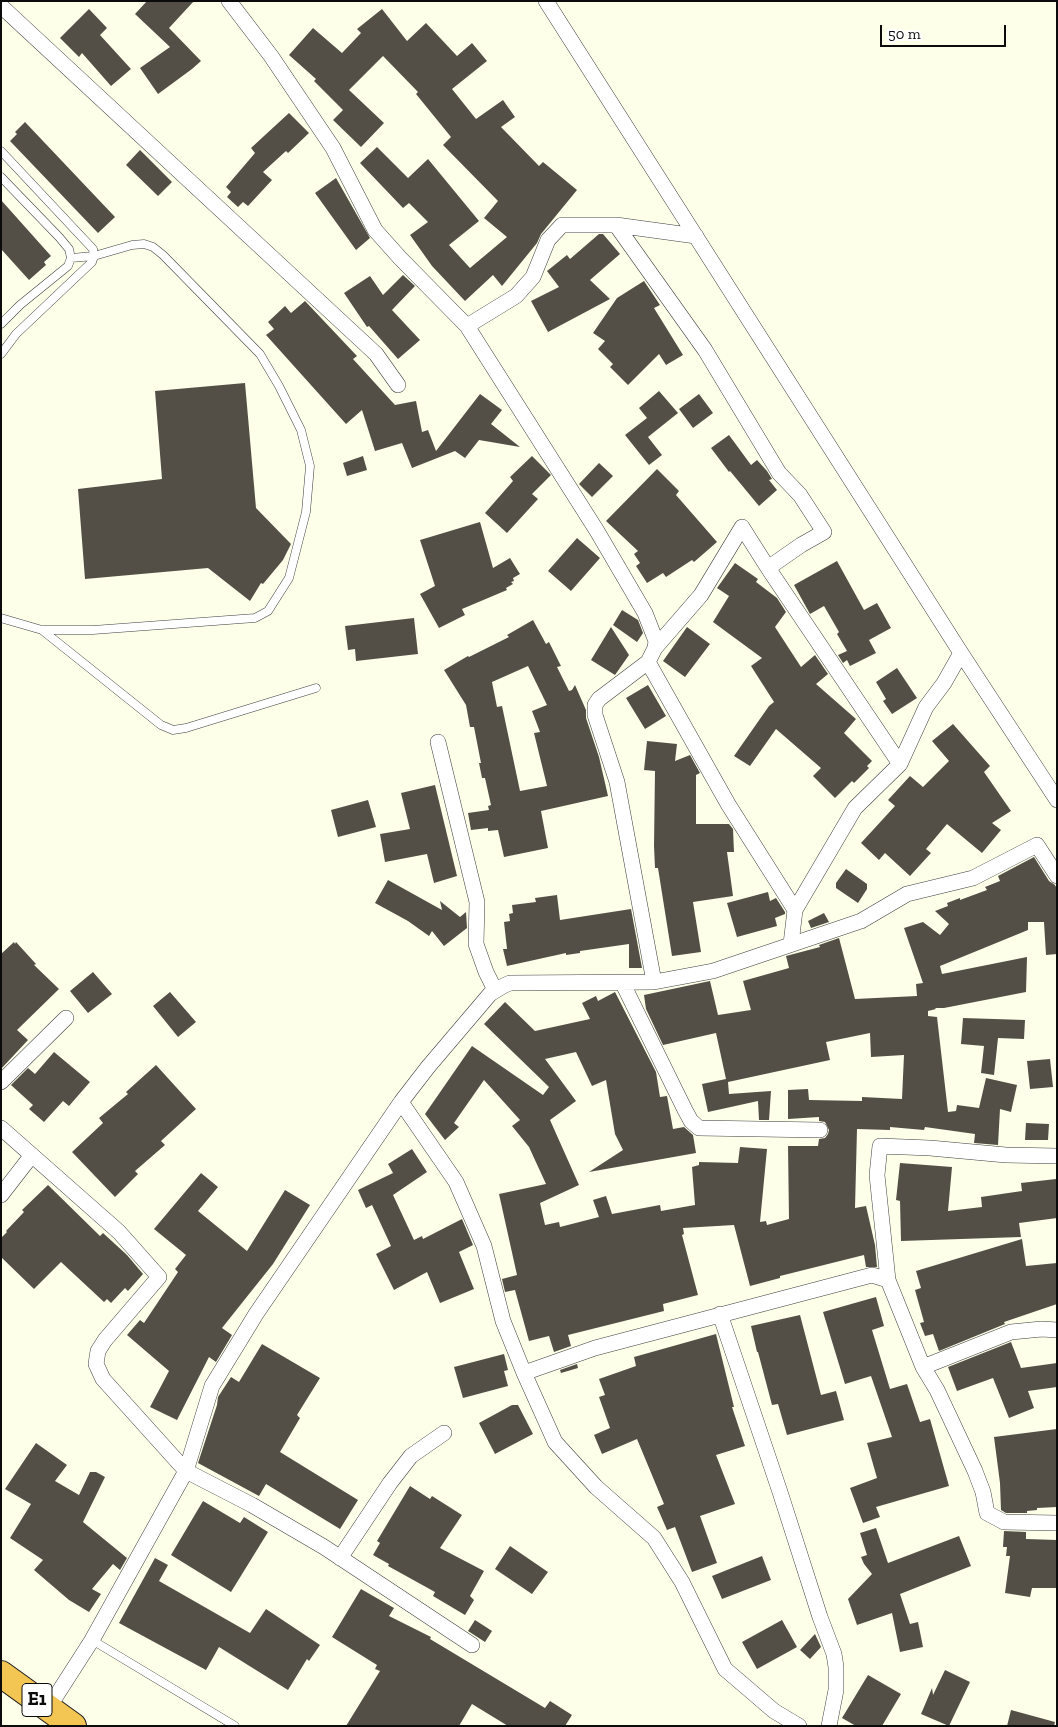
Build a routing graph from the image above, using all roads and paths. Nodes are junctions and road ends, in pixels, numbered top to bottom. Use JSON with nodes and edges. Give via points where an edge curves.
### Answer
{"nodes":[{"id":1,"x":229,"y":1,"type":"edge"},
{"id":2,"x":546,"y":1,"type":"edge"},
{"id":3,"x":1,"y":6,"type":"edge"},
{"id":4,"x":1,"y":152,"type":"edge"},
{"id":5,"x":1,"y":177,"type":"edge"},
{"id":6,"x":616,"y":225,"type":"junction"},
{"id":7,"x":696,"y":236,"type":"junction"},
{"id":8,"x":94,"y":256,"type":"junction"},
{"id":9,"x":71,"y":258,"type":"junction"},
{"id":10,"x":1,"y":324,"type":"edge"},
{"id":11,"x":468,"y":326,"type":"junction"},
{"id":12,"x":1,"y":354,"type":"edge"},
{"id":13,"x":398,"y":385,"type":"dead end"},
{"id":14,"x":768,"y":568,"type":"junction"},
{"id":15,"x":1,"y":618,"type":"edge"},
{"id":16,"x":42,"y":630,"type":"junction"},
{"id":17,"x":655,"y":648,"type":"junction"},
{"id":18,"x":961,"y":653,"type":"junction"},
{"id":19,"x":648,"y":662,"type":"junction"},
{"id":20,"x":316,"y":688,"type":"dead end"},
{"id":21,"x":438,"y":742,"type":"dead end"},
{"id":22,"x":900,"y":764,"type":"junction"},
{"id":23,"x":1057,"y":800,"type":"edge"},
{"id":24,"x":1057,"y":876,"type":"edge"},
{"id":25,"x":795,"y":910,"type":"junction"},
{"id":26,"x":791,"y":944,"type":"junction"},
{"id":27,"x":622,"y":982,"type":"junction"},
{"id":28,"x":654,"y":982,"type":"junction"},
{"id":29,"x":495,"y":990,"type":"junction"},
{"id":30,"x":66,"y":1018,"type":"dead end"},
{"id":31,"x":1,"y":1082,"type":"edge"},
{"id":32,"x":401,"y":1102,"type":"junction"},
{"id":33,"x":1,"y":1128,"type":"edge"},
{"id":34,"x":820,"y":1130,"type":"dead end"},
{"id":35,"x":32,"y":1155,"type":"junction"},
{"id":36,"x":1057,"y":1156,"type":"edge"},
{"id":37,"x":1,"y":1195,"type":"edge"},
{"id":38,"x":888,"y":1280,"type":"junction"},
{"id":39,"x":720,"y":1314,"type":"junction"},
{"id":40,"x":1057,"y":1330,"type":"edge"},
{"id":41,"x":923,"y":1368,"type":"junction"},
{"id":42,"x":524,"y":1373,"type":"junction"},
{"id":43,"x":444,"y":1433,"type":"dead end"},
{"id":44,"x":186,"y":1471,"type":"junction"},
{"id":45,"x":1057,"y":1523,"type":"edge"},
{"id":46,"x":340,"y":1558,"type":"junction"},
{"id":47,"x":92,"y":1640,"type":"junction"},
{"id":48,"x":472,"y":1645,"type":"dead end"},
{"id":49,"x":1,"y":1674,"type":"edge"},
{"id":50,"x":48,"y":1708,"type":"junction"},
{"id":51,"x":74,"y":1726,"type":"edge"},
{"id":52,"x":235,"y":1726,"type":"edge"},
{"id":53,"x":799,"y":1726,"type":"edge"},
{"id":54,"x":829,"y":1726,"type":"edge"}],
"edges":[{"from":1,"to":11,"type":"street","via":[[271,56],[333,148],[376,230]]},
{"from":2,"to":7,"type":"street"},
{"from":3,"to":13,"type":"street","via":[[376,354]]},
{"from":4,"to":8,"type":"lane","via":[[93,249]]},
{"from":5,"to":9,"type":"lane","via":[[59,237],[69,249]]},
{"from":6,"to":7,"type":"street"},
{"from":6,"to":11,"type":"street","via":[[562,225],[548,240],[533,277],[516,296]]},
{"from":6,"to":14,"type":"street","via":[[705,350],[779,473],[800,496],[824,532]]},
{"from":7,"to":18,"type":"street"},
{"from":8,"to":9,"type":"lane"},
{"from":8,"to":12,"type":"lane","via":[[92,262],[16,334]]},
{"from":8,"to":16,"type":"lane","via":[[132,245],[153,247],[260,354],[302,430],[310,466],[306,512],[289,578],[268,611],[255,618],[93,630]]},
{"from":9,"to":10,"type":"lane","via":[[68,266]]},
{"from":11,"to":17,"type":"street","via":[[645,613],[656,641]]},
{"from":14,"to":17,"type":"street","via":[[742,527],[701,595]]},
{"from":14,"to":22,"type":"street"},
{"from":15,"to":16,"type":"lane"},
{"from":16,"to":20,"type":"lane","via":[[161,725],[173,730]]},
{"from":17,"to":19,"type":"street"},
{"from":18,"to":22,"type":"street","via":[[926,707]]},
{"from":18,"to":23,"type":"street"},
{"from":19,"to":25,"type":"street","via":[[728,804]]},
{"from":19,"to":28,"type":"street","via":[[599,699],[595,715],[618,782]]},
{"from":21,"to":29,"type":"street","via":[[477,902],[476,944]]},
{"from":22,"to":25,"type":"street","via":[[855,808]]},
{"from":24,"to":26,"type":"street","via":[[1037,845],[973,878],[907,894],[861,921]]},
{"from":25,"to":26,"type":"street"},
{"from":26,"to":28,"type":"street","via":[[713,971]]},
{"from":27,"to":28,"type":"street"},
{"from":27,"to":29,"type":"street","via":[[510,983]]},
{"from":27,"to":34,"type":"street","via":[[688,1116],[699,1128]]},
{"from":29,"to":32,"type":"street"},
{"from":30,"to":31,"type":"street"},
{"from":32,"to":42,"type":"street","via":[[456,1182],[484,1246],[504,1321]]},
{"from":32,"to":44,"type":"street","via":[[256,1314],[212,1386]]},
{"from":33,"to":35,"type":"street"},
{"from":35,"to":37,"type":"street"},
{"from":35,"to":44,"type":"street","via":[[119,1232],[159,1277],[104,1340],[96,1364],[103,1379]]},
{"from":36,"to":38,"type":"street","via":[[880,1146],[877,1175]]},
{"from":38,"to":39,"type":"street","via":[[872,1275]]},
{"from":38,"to":41,"type":"street"},
{"from":39,"to":42,"type":"street","via":[[595,1348]]},
{"from":39,"to":54,"type":"street","via":[[834,1654],[836,1690]]},
{"from":40,"to":41,"type":"street","via":[[1011,1332]]},
{"from":41,"to":45,"type":"street","via":[[974,1471],[987,1513],[1004,1522]]},
{"from":42,"to":53,"type":"street","via":[[555,1442],[596,1487],[654,1538],[682,1582],[725,1669],[774,1711]]},
{"from":43,"to":46,"type":"street","via":[[411,1456]]},
{"from":44,"to":46,"type":"street","via":[[252,1505]]},
{"from":44,"to":47,"type":"street"},
{"from":46,"to":48,"type":"street"},
{"from":47,"to":50,"type":"street"},
{"from":47,"to":52,"type":"lane"},
{"from":49,"to":50,"type":"highway","number":"E1"},
{"from":50,"to":51,"type":"highway","number":"E1"}]}
